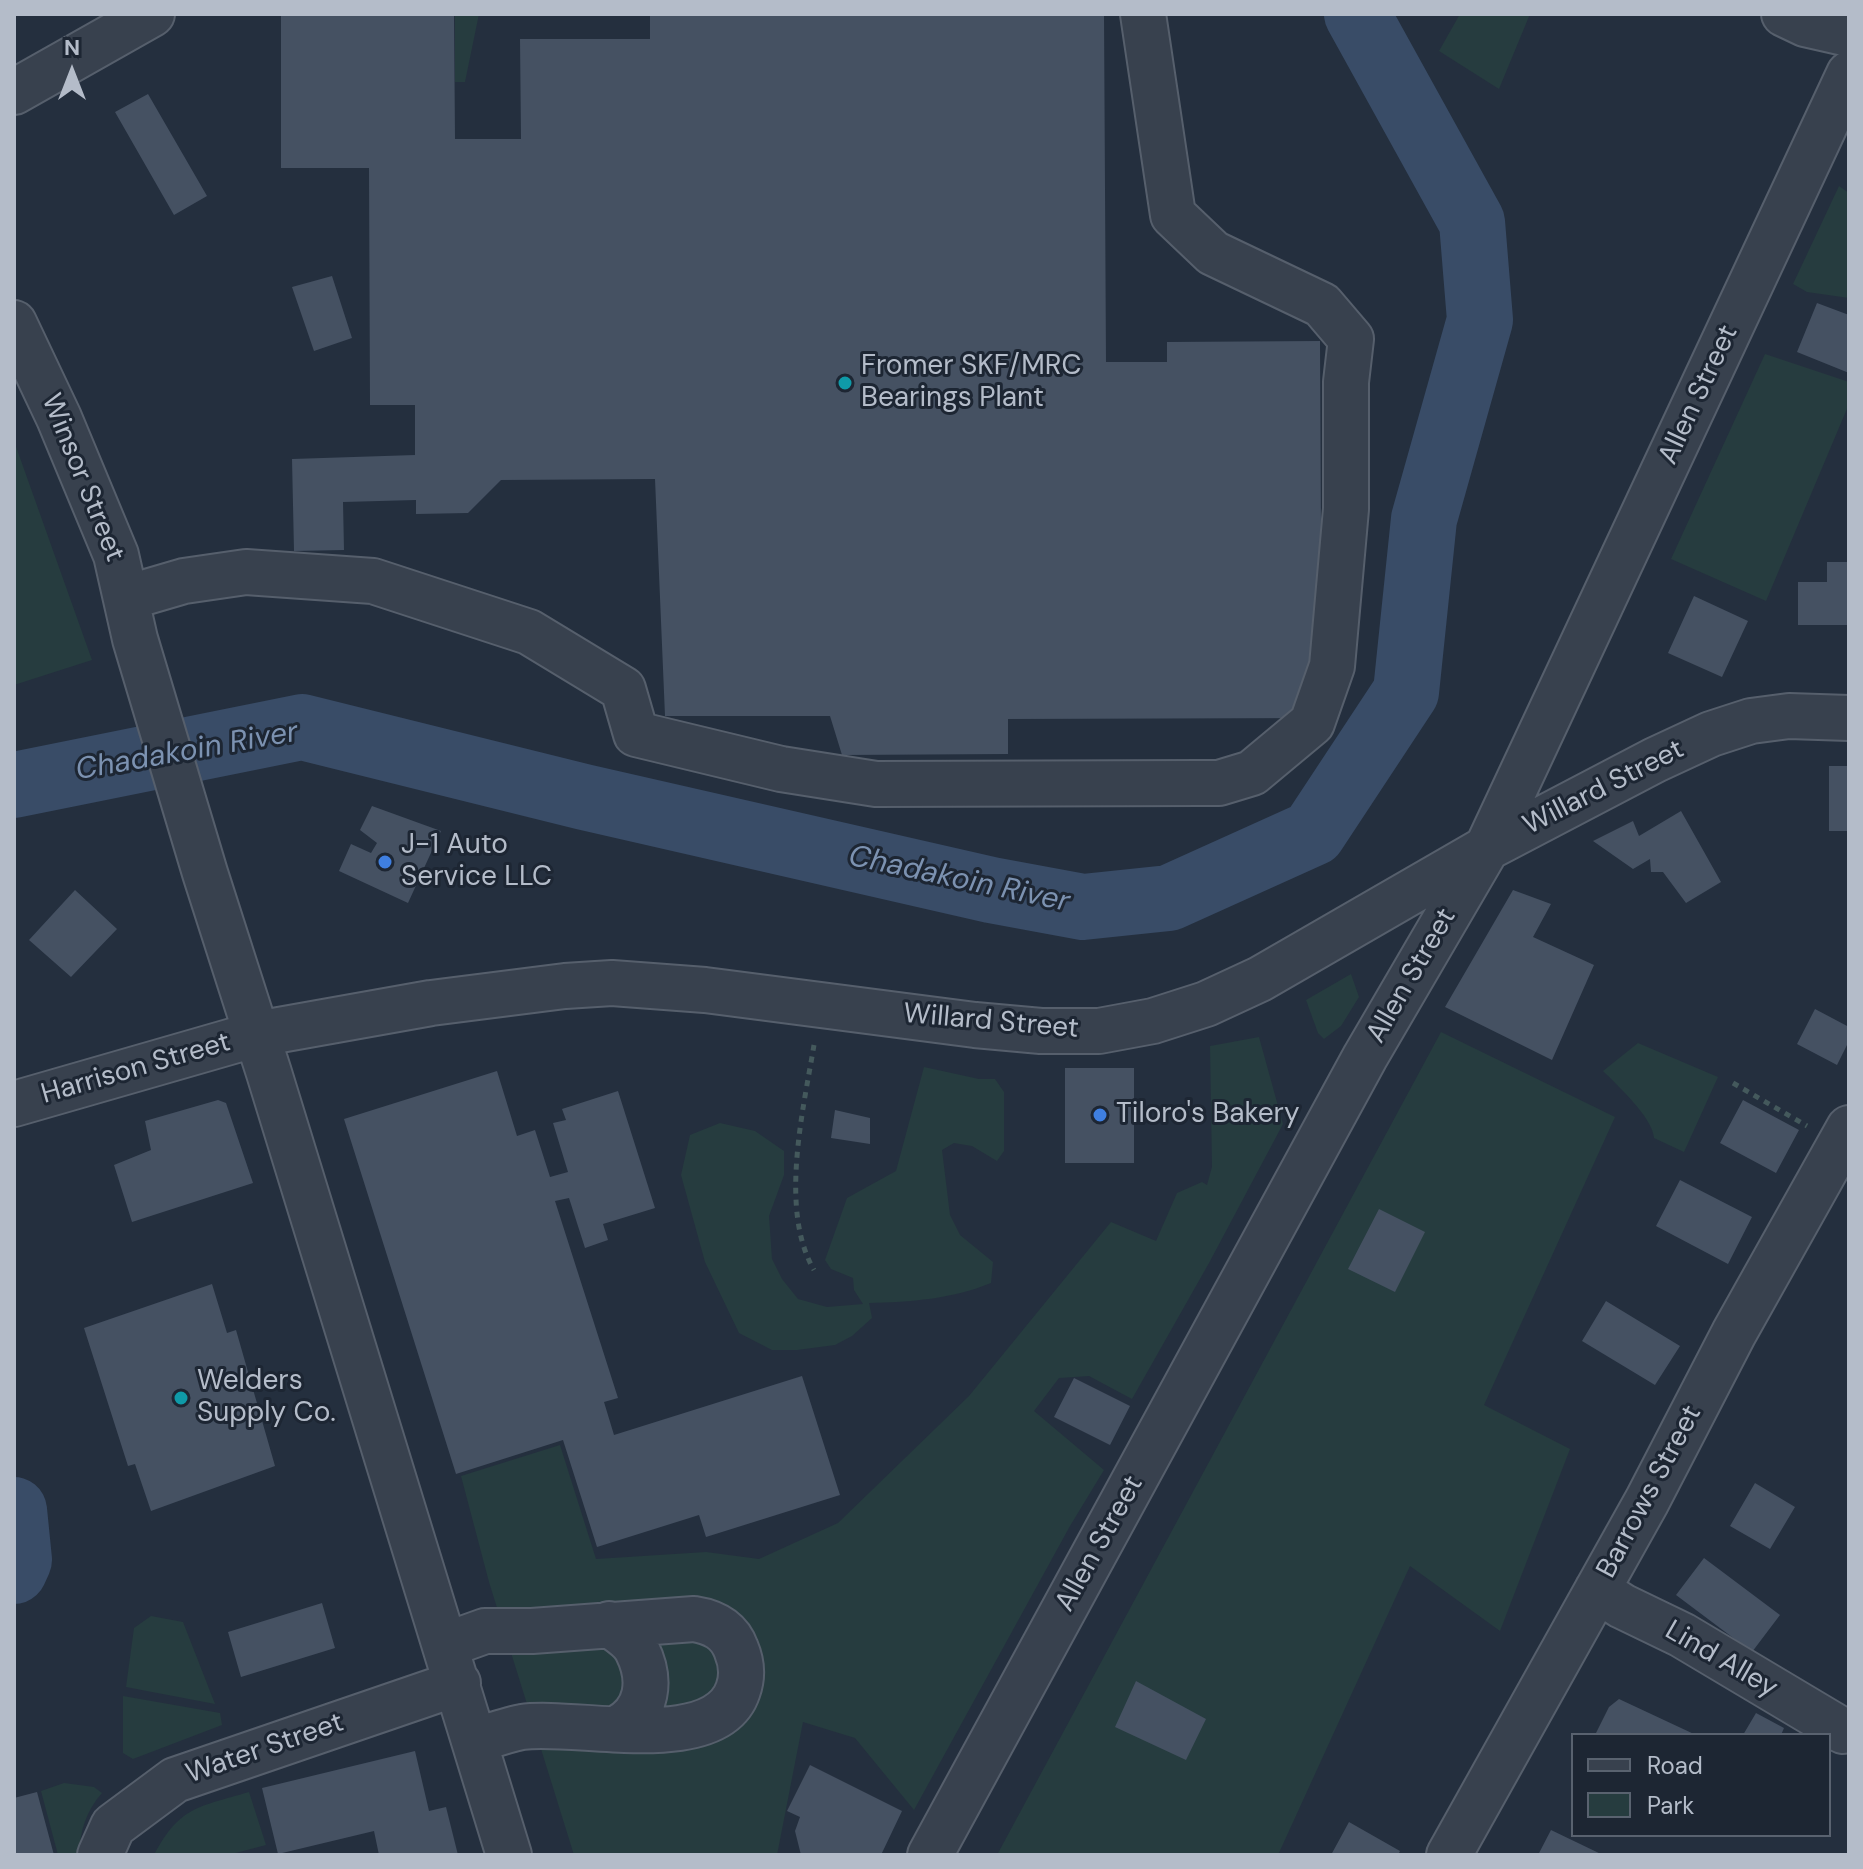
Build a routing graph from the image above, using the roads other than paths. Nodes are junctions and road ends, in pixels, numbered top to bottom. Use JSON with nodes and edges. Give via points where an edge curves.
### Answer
{"nodes":[{"id":1,"x":152,"y":14,"type":"edge"},
{"id":2,"x":1143,"y":14,"type":"edge"},
{"id":3,"x":1784,"y":14,"type":"edge"},
{"id":4,"x":1849,"y":34,"type":"edge"},
{"id":5,"x":1849,"y":74,"type":"edge"},
{"id":6,"x":14,"y":92,"type":"edge"},
{"id":7,"x":14,"y":323,"type":"edge"},
{"id":8,"x":130,"y":619,"type":"junction"},
{"id":9,"x":1849,"y":718,"type":"edge"},
{"id":10,"x":1487,"y":848,"type":"junction"},
{"id":11,"x":257,"y":1034,"type":"junction"},
{"id":12,"x":14,"y":1104,"type":"edge"},
{"id":13,"x":1832,"y":1129,"type":"edge"},
{"id":14,"x":1597,"y":1590,"type":"junction"},
{"id":15,"x":609,"y":1624,"type":"junction"},
{"id":16,"x":452,"y":1664,"type":"junction"},
{"id":17,"x":618,"y":1728,"type":"junction"},
{"id":18,"x":1843,"y":1731,"type":"dead end"},
{"id":19,"x":475,"y":1741,"type":"junction"},
{"id":20,"x":100,"y":1855,"type":"edge"},
{"id":21,"x":509,"y":1855,"type":"edge"},
{"id":22,"x":930,"y":1855,"type":"edge"},
{"id":23,"x":1449,"y":1855,"type":"edge"}],
"edges":[{"from":1,"to":6,"type":"street"},
{"from":2,"to":8,"type":"street","via":[[1173,215],[1213,253],[1322,305],[1351,339],[1346,509],[1332,666],[1312,723],[1252,773],[1219,783],[876,784],[781,769],[636,734],[623,689],[529,632],[373,581],[246,572],[184,581]]},
{"from":3,"to":4,"type":"street"},
{"from":5,"to":10,"type":"street","name":"Allen Street"},
{"from":7,"to":8,"type":"street","name":"Winsor Street","via":[[116,555]]},
{"from":8,"to":11,"type":"street","name":"Winsor Street"},
{"from":9,"to":10,"type":"street","name":"Willard Street","via":[[1776,718],[1711,734]]},
{"from":10,"to":11,"type":"street","name":"Willard Street","via":[[1260,979],[1206,1004],[1099,1031],[975,1025],[612,983],[431,1003]]},
{"from":10,"to":22,"type":"street","name":"Allen Street","via":[[1365,1057]]},
{"from":11,"to":12,"type":"street","name":"Harrison Street"},
{"from":11,"to":16,"type":"street","name":"Winsor Street"},
{"from":13,"to":14,"type":"street","name":"Barrows Street","via":[[1734,1333]]},
{"from":14,"to":18,"type":"street","name":"Lind Alley"},
{"from":14,"to":23,"type":"street","name":"Barrows Street"},
{"from":15,"to":16,"type":"street","name":"Water Street","via":[[485,1631]]},
{"from":15,"to":17,"type":"street","via":[[637,1648],[645,1681],[638,1714]]},
{"from":15,"to":17,"type":"street","name":"Water Street","via":[[710,1622],[732,1639],[741,1663],[733,1704],[707,1723]]},
{"from":16,"to":19,"type":"street","name":"Winsor Street"},
{"from":16,"to":20,"type":"street","name":"Water Street","via":[[175,1780],[113,1826]]},
{"from":17,"to":19,"type":"street","name":"Water Street","via":[[523,1727]]},
{"from":19,"to":21,"type":"street","name":"Winsor Street"}]}
